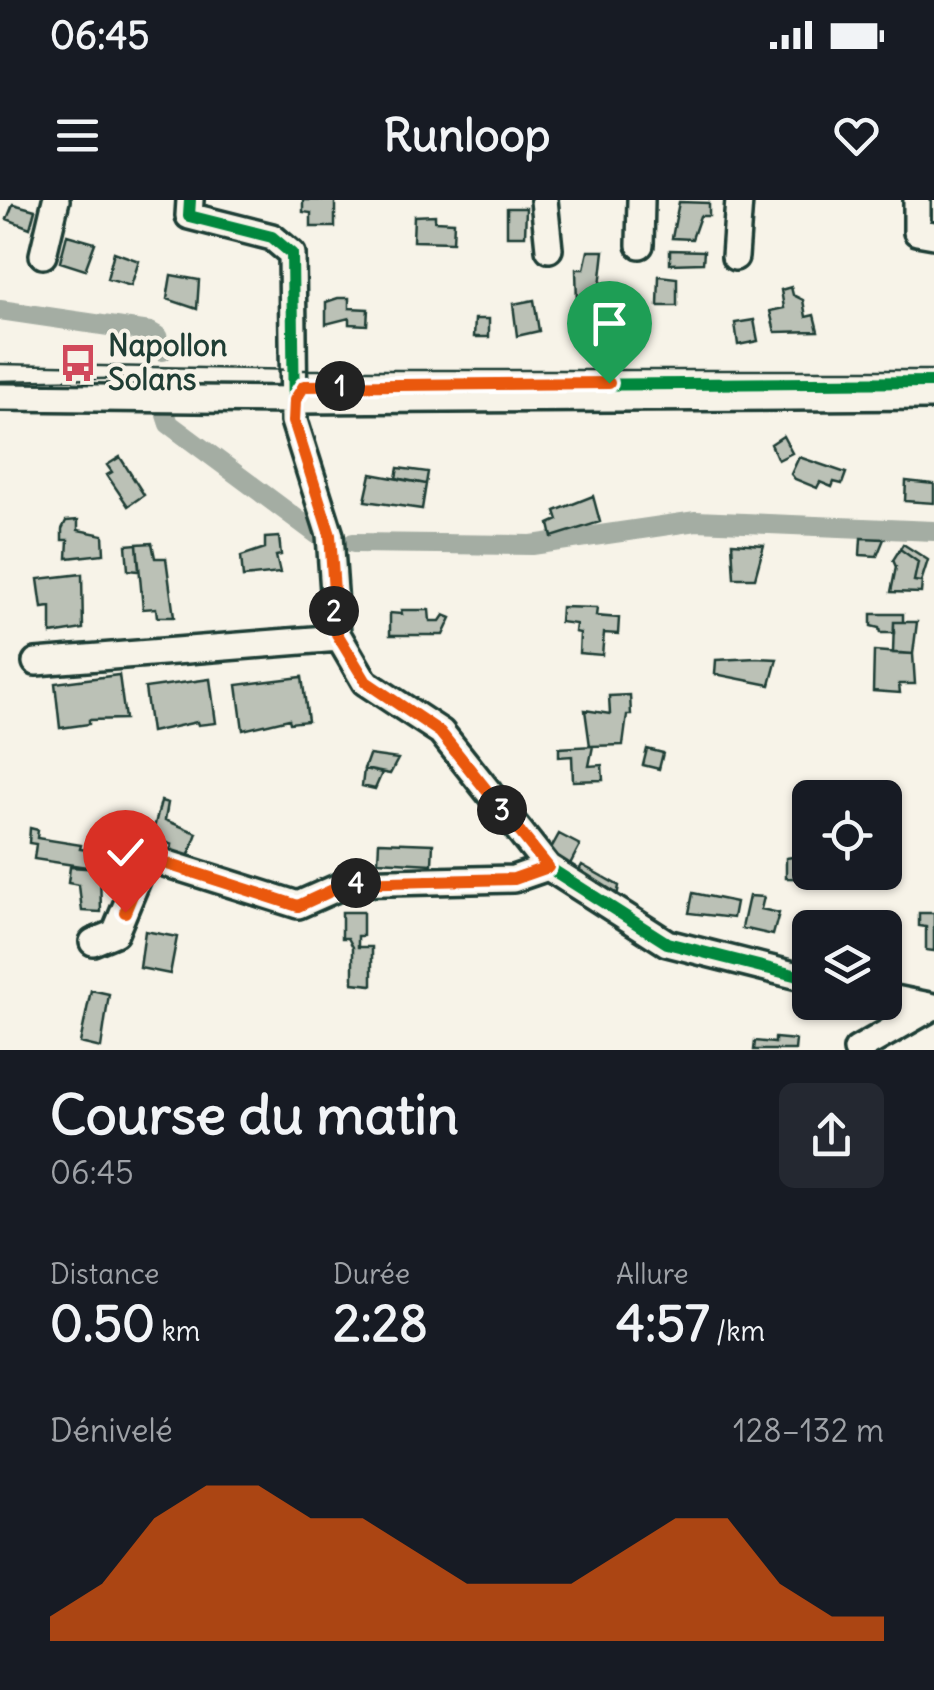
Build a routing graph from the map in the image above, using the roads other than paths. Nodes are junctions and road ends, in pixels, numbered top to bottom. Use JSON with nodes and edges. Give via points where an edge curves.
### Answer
{"nodes":[{"id":1,"x":56,"y":200,"type":"edge"},
{"id":2,"x":190,"y":200,"type":"edge"},
{"id":3,"x":544,"y":200,"type":"edge"},
{"id":4,"x":641,"y":200,"type":"edge"},
{"id":5,"x":740,"y":200,"type":"edge"},
{"id":6,"x":917,"y":200,"type":"edge"},
{"id":7,"x":934,"y":235,"type":"edge"},
{"id":8,"x":640,"y":246,"type":"dead end"},
{"id":9,"x":549,"y":249,"type":"dead end"},
{"id":10,"x":43,"y":255,"type":"dead end"},
{"id":11,"x":735,"y":257,"type":"dead end"},
{"id":12,"x":0,"y":396,"type":"edge"},
{"id":13,"x":934,"y":396,"type":"edge"},
{"id":14,"x":295,"y":400,"type":"junction"},
{"id":15,"x":339,"y":638,"type":"junction"},
{"id":16,"x":36,"y":662,"type":"dead end"},
{"id":17,"x":548,"y":867,"type":"junction"},
{"id":18,"x":93,"y":942,"type":"dead end"},
{"id":19,"x":792,"y":974,"type":"edge"},
{"id":20,"x":902,"y":1002,"type":"edge"},
{"id":21,"x":932,"y":1008,"type":"edge"},
{"id":22,"x":857,"y":1050,"type":"edge"}],
"edges":[{"from":1,"to":10,"type":"street"},
{"from":2,"to":14,"type":"street","via":[[189,216],[272,236],[292,254]]},
{"from":3,"to":9,"type":"street"},
{"from":4,"to":8,"type":"street"},
{"from":5,"to":11,"type":"street"},
{"from":6,"to":7,"type":"street","via":[[917,232]]},
{"from":12,"to":14,"type":"street"},
{"from":13,"to":14,"type":"street"},
{"from":14,"to":15,"type":"street","via":[[294,421],[330,535]]},
{"from":15,"to":16,"type":"street"},
{"from":15,"to":17,"type":"street","via":[[366,682],[440,732]]},
{"from":17,"to":18,"type":"street","via":[[514,879],[348,883],[298,906],[146,861],[116,933]]},
{"from":17,"to":19,"type":"street","via":[[668,943]]},
{"from":20,"to":21,"type":"street"},
{"from":21,"to":22,"type":"street"}]}
